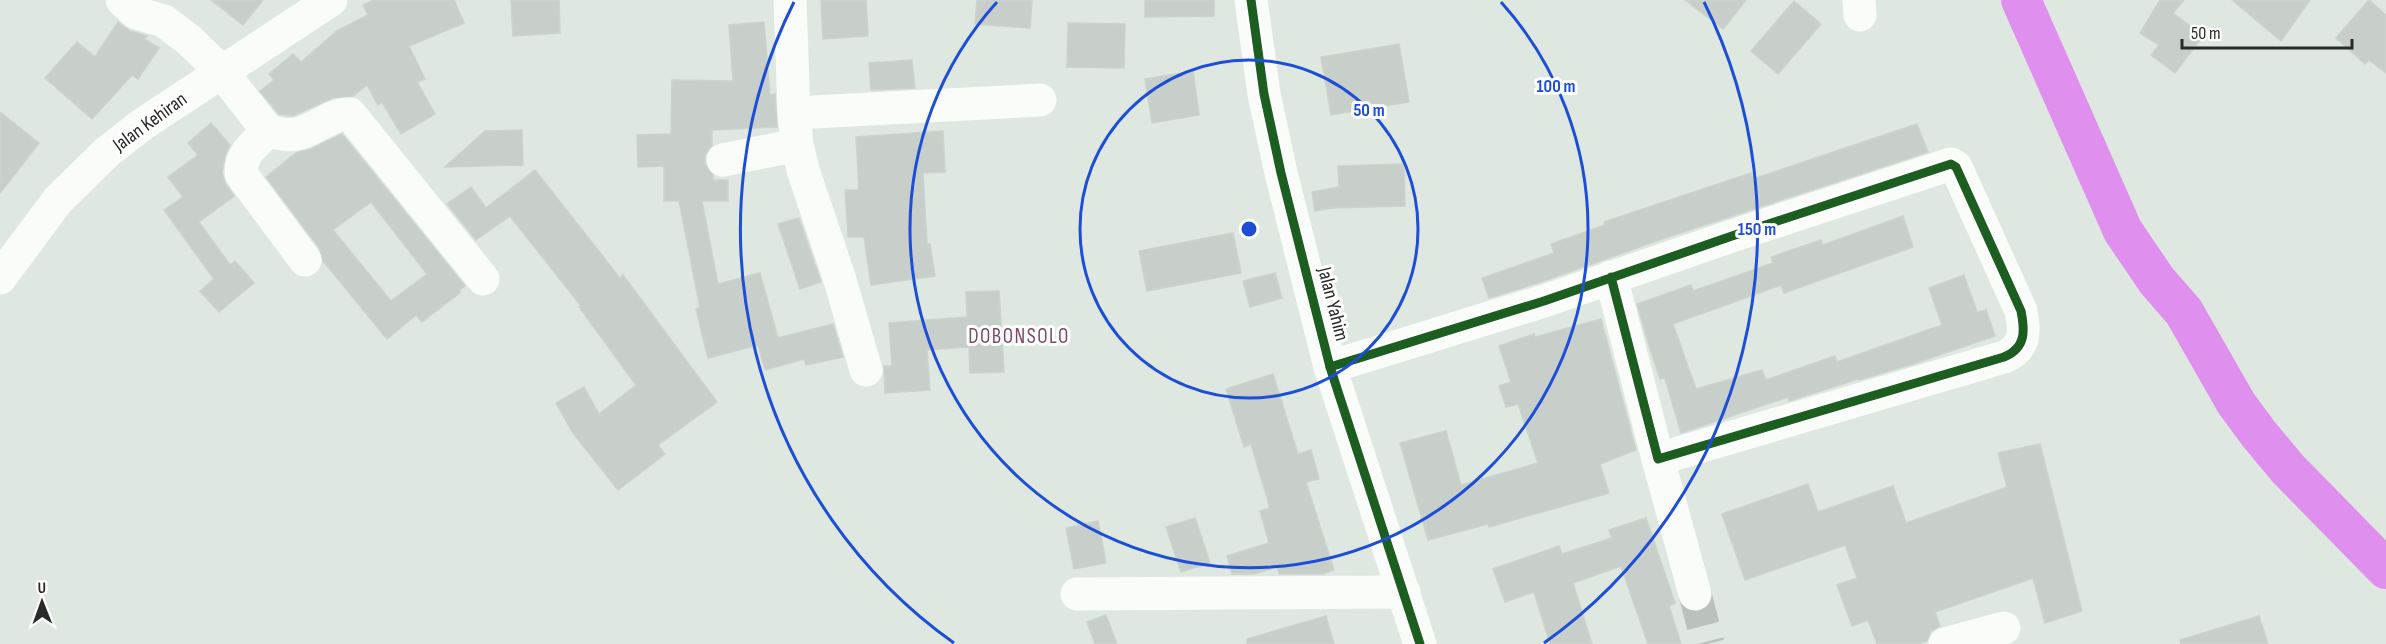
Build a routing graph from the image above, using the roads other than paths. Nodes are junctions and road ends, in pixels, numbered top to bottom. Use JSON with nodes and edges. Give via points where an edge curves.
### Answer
{"nodes":[{"id":1,"x":122,"y":0,"type":"edge"},
{"id":2,"x":332,"y":0,"type":"edge"},
{"id":3,"x":790,"y":0,"type":"edge"},
{"id":4,"x":1251,"y":0,"type":"edge"},
{"id":5,"x":221,"y":71,"type":"junction"},
{"id":6,"x":1040,"y":100,"type":"dead end"},
{"id":7,"x":794,"y":113,"type":"junction"},
{"id":8,"x":268,"y":131,"type":"junction"},
{"id":9,"x":797,"y":145,"type":"junction"},
{"id":10,"x":723,"y":160,"type":"dead end"},
{"id":11,"x":305,"y":260,"type":"dead end"},
{"id":12,"x":1611,"y":277,"type":"junction"},
{"id":13,"x":0,"y":278,"type":"edge"},
{"id":14,"x":483,"y":279,"type":"dead end"},
{"id":15,"x":1330,"y":367,"type":"junction"},
{"id":16,"x":866,"y":370,"type":"dead end"},
{"id":17,"x":1658,"y":459,"type":"junction"},
{"id":18,"x":1404,"y":592,"type":"junction"},
{"id":19,"x":1077,"y":594,"type":"dead end"},
{"id":20,"x":1695,"y":594,"type":"tunnel mouth"},
{"id":21,"x":2004,"y":628,"type":"dead end"},
{"id":22,"x":1419,"y":644,"type":"edge"},
{"id":23,"x":1945,"y":644,"type":"edge"}],
"edges":[{"from":1,"to":5,"type":"street","via":[[136,13],[172,26]]},
{"from":2,"to":5,"type":"street","name":"Jalan Kehiran"},
{"from":3,"to":7,"type":"street"},
{"from":4,"to":15,"type":"street","name":"Jalan Yahim","via":[[1264,94],[1281,173]]},
{"from":5,"to":8,"type":"street"},
{"from":5,"to":13,"type":"street","name":"Jalan Kehiran","via":[[143,124],[81,176],[58,200]]},
{"from":6,"to":7,"type":"street"},
{"from":7,"to":9,"type":"street"},
{"from":8,"to":11,"type":"street","via":[[245,155],[240,163],[241,174]]},
{"from":8,"to":14,"type":"street","via":[[299,134],[342,113],[350,114]]},
{"from":9,"to":10,"type":"street"},
{"from":9,"to":16,"type":"street"},
{"from":12,"to":15,"type":"street","via":[[1496,317]]},
{"from":12,"to":17,"type":"street"},
{"from":12,"to":17,"type":"street","via":[[1951,164],[1956,167],[2021,311],[2021,343],[2004,357]]},
{"from":15,"to":18,"type":"street","name":"Jalan Yahim"},
{"from":17,"to":20,"type":"street"},
{"from":18,"to":19,"type":"street"},
{"from":18,"to":22,"type":"street","name":"Jalan Yahim"},
{"from":21,"to":23,"type":"street"}]}
